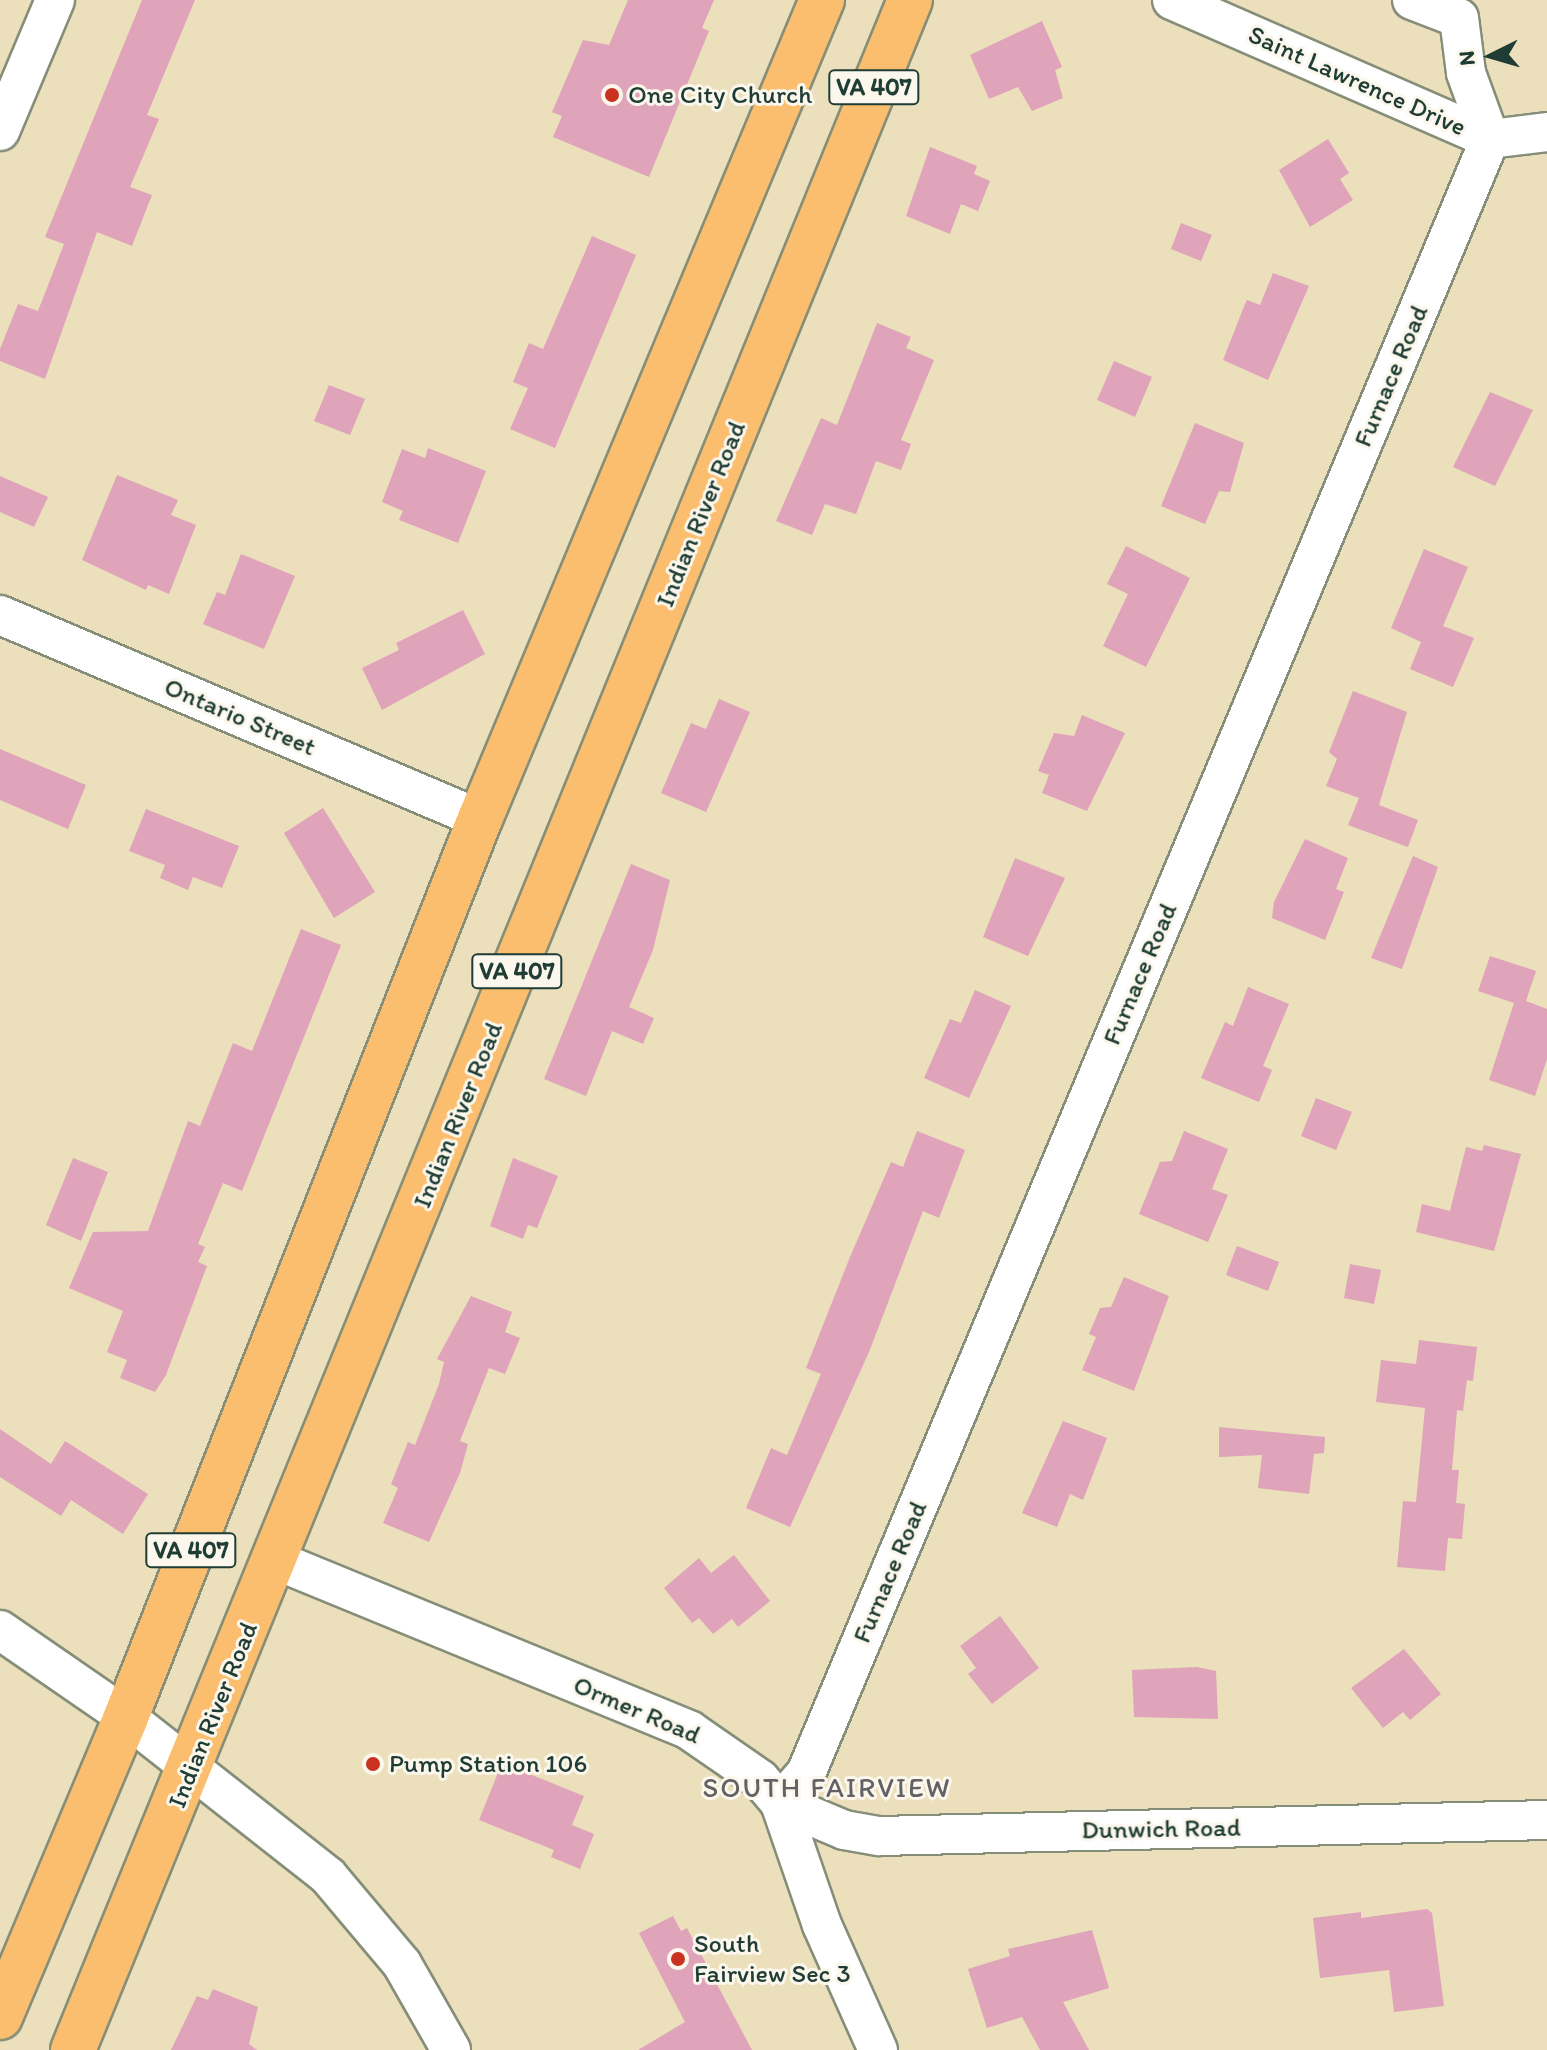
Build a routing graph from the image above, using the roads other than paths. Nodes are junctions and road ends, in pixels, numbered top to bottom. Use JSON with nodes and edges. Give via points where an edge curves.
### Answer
{"nodes":[{"id":1,"x":55,"y":0,"type":"edge"},
{"id":2,"x":822,"y":0,"type":"edge"},
{"id":3,"x":910,"y":0,"type":"edge"},
{"id":4,"x":1172,"y":0,"type":"edge"},
{"id":5,"x":1412,"y":0,"type":"edge"},
{"id":6,"x":0,"y":131,"type":"edge"},
{"id":7,"x":1547,"y":132,"type":"edge"},
{"id":8,"x":1490,"y":139,"type":"junction"},
{"id":9,"x":0,"y":615,"type":"edge"},
{"id":10,"x":480,"y":819,"type":"junction"},
{"id":11,"x":275,"y":1560,"type":"junction"},
{"id":12,"x":0,"y":1630,"type":"edge"},
{"id":13,"x":126,"y":1717,"type":"junction"},
{"id":14,"x":192,"y":1767,"type":"junction"},
{"id":15,"x":780,"y":1803,"type":"junction"},
{"id":16,"x":1547,"y":1820,"type":"edge"},
{"id":17,"x":0,"y":2017,"type":"edge"},
{"id":18,"x":73,"y":2050,"type":"edge"},
{"id":19,"x":451,"y":2050,"type":"edge"},
{"id":20,"x":878,"y":2050,"type":"edge"}],
"edges":[{"from":1,"to":6,"type":"street"},
{"from":2,"to":10,"type":"main road","number":"VA 407"},
{"from":3,"to":11,"type":"main road","name":"Indian River Road","number":"VA 407"},
{"from":4,"to":8,"type":"street","name":"Saint Lawrence Drive"},
{"from":5,"to":8,"type":"street","via":[[1459,18],[1466,73]]},
{"from":7,"to":8,"type":"street","name":"Saint Lawrence Drive"},
{"from":8,"to":15,"type":"street","name":"Furnace Road","via":[[806,1773]]},
{"from":9,"to":10,"type":"street","name":"Ontario Street"},
{"from":10,"to":13,"type":"main road","number":"VA 407"},
{"from":11,"to":14,"type":"main road","name":"Indian River Road","number":"VA 407"},
{"from":11,"to":15,"type":"street","name":"Ormer Road","via":[[710,1740],[760,1779]]},
{"from":12,"to":13,"type":"street"},
{"from":13,"to":14,"type":"street"},
{"from":13,"to":17,"type":"main road","number":"VA 407"},
{"from":14,"to":18,"type":"main road","name":"Indian River Road","number":"VA 407"},
{"from":14,"to":19,"type":"street","via":[[328,1876],[402,1964]]},
{"from":15,"to":16,"type":"street","name":"Dunwich Road","via":[[844,1830],[879,1836]]},
{"from":15,"to":20,"type":"street","name":"Ormer Road","via":[[822,1925]]}]}
